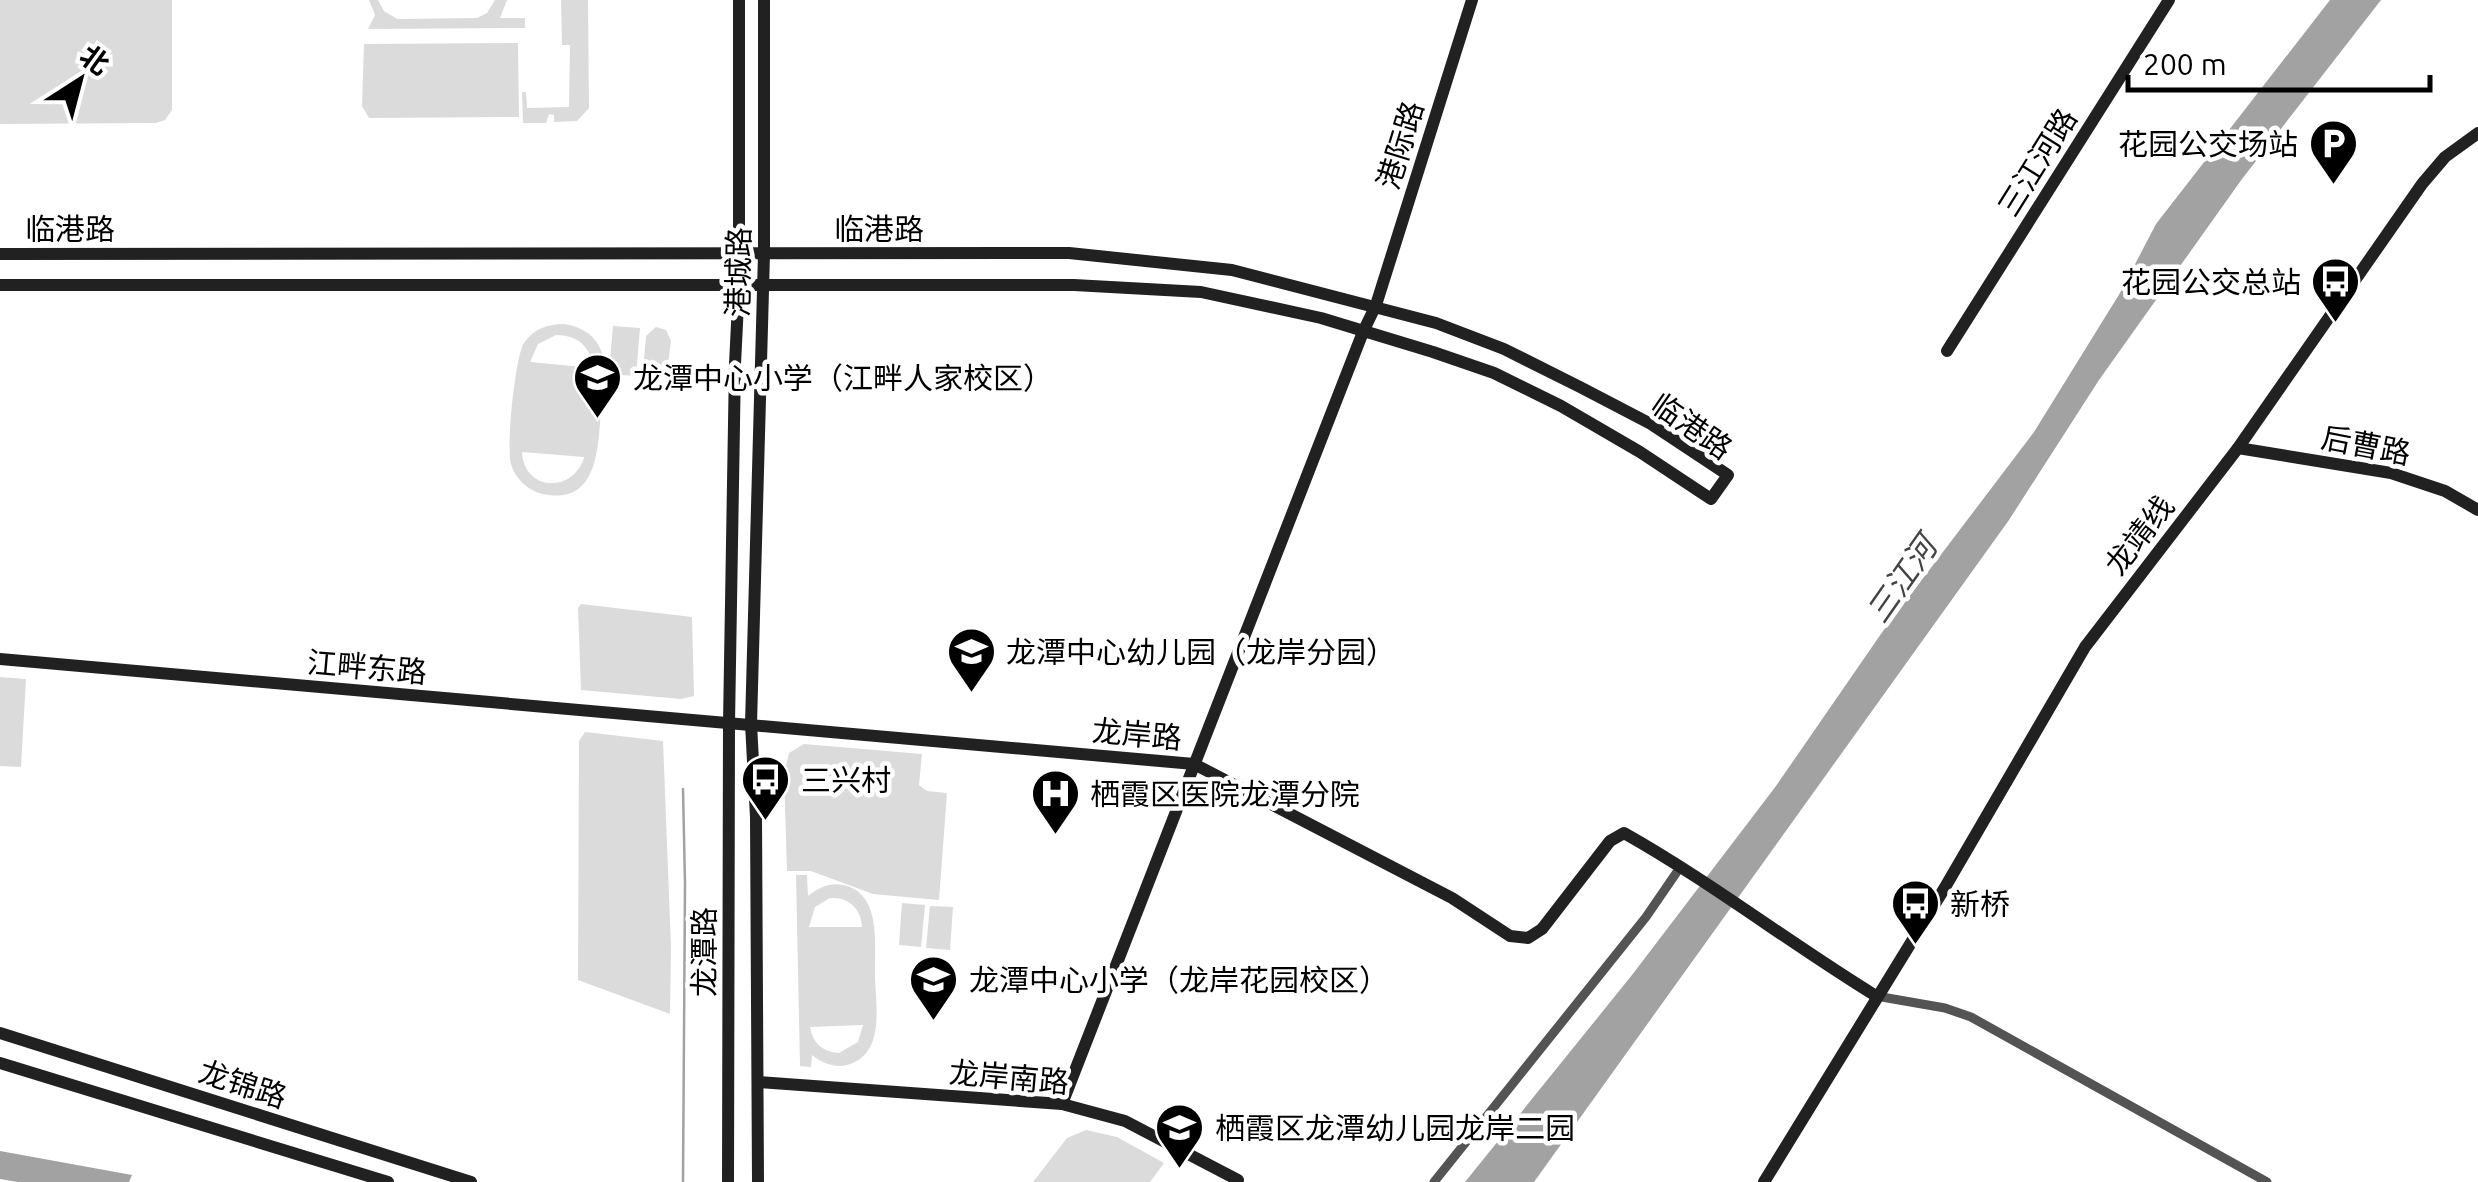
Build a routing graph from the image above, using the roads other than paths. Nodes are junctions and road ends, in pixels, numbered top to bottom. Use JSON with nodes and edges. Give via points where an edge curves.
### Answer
{"nodes":[{"id":1,"x":739,"y":0,"type":"edge"},
{"id":2,"x":764,"y":0,"type":"edge"},
{"id":3,"x":1472,"y":0,"type":"edge"},
{"id":4,"x":2169,"y":0,"type":"edge"},
{"id":5,"x":2478,"y":133,"type":"edge"},
{"id":6,"x":0,"y":254,"type":"edge"},
{"id":7,"x":738,"y":254,"type":"junction"},
{"id":8,"x":764,"y":254,"type":"junction"},
{"id":9,"x":739,"y":283,"type":"junction"},
{"id":10,"x":762,"y":283,"type":"junction"},
{"id":11,"x":0,"y":285,"type":"edge"},
{"id":12,"x":1376,"y":306,"type":"junction"},
{"id":13,"x":1362,"y":332,"type":"junction"},
{"id":14,"x":1948,"y":351,"type":"dead end"},
{"id":15,"x":2238,"y":448,"type":"junction"},
{"id":16,"x":2478,"y":510,"type":"edge"},
{"id":17,"x":0,"y":659,"type":"edge"},
{"id":18,"x":729,"y":722,"type":"junction"},
{"id":19,"x":751,"y":724,"type":"junction"},
{"id":20,"x":1194,"y":764,"type":"junction"},
{"id":21,"x":1682,"y":866,"type":"junction"},
{"id":22,"x":1876,"y":996,"type":"junction"},
{"id":23,"x":0,"y":1034,"type":"edge"},
{"id":24,"x":0,"y":1064,"type":"edge"},
{"id":25,"x":760,"y":1082,"type":"junction"},
{"id":26,"x":1062,"y":1104,"type":"junction"},
{"id":27,"x":1238,"y":1180,"type":"edge"},
{"id":28,"x":388,"y":1182,"type":"edge"},
{"id":29,"x":471,"y":1182,"type":"edge"},
{"id":30,"x":728,"y":1182,"type":"edge"},
{"id":31,"x":758,"y":1182,"type":"edge"},
{"id":32,"x":1434,"y":1182,"type":"edge"},
{"id":33,"x":1764,"y":1182,"type":"edge"},
{"id":34,"x":2267,"y":1182,"type":"edge"}],
"edges":[{"from":1,"to":7,"type":"street","name":"港城路"},
{"from":2,"to":8,"type":"street","name":"港城路"},
{"from":3,"to":12,"type":"street","name":"港际路"},
{"from":4,"to":14,"type":"street","name":"三江河路"},
{"from":5,"to":15,"type":"street","name":"龙靖线","via":[[2445,156],[2422,184]]},
{"from":6,"to":7,"type":"street","name":"临港路"},
{"from":7,"to":8,"type":"street","name":"临港路"},
{"from":7,"to":9,"type":"street","name":"港城路"},
{"from":8,"to":10,"type":"street","name":"港城路"},
{"from":8,"to":12,"type":"street","name":"临港路","via":[[1070,253],[1232,270]]},
{"from":9,"to":10,"type":"street","name":"临港路"},
{"from":9,"to":11,"type":"street","name":"临港路"},
{"from":9,"to":18,"type":"street","name":"港城路"},
{"from":10,"to":13,"type":"street","name":"临港路","via":[[1201,292]]},
{"from":10,"to":19,"type":"street","name":"港城路"},
{"from":12,"to":13,"type":"street","name":"港际路"},
{"from":12,"to":13,"type":"street","name":"临港路","via":[[1534,364],[1651,424],[1728,474],[1711,498],[1562,406],[1494,373]]},
{"from":13,"to":20,"type":"street","name":"港际路"},
{"from":15,"to":16,"type":"street","name":"后曹路","via":[[2392,473],[2445,490]]},
{"from":15,"to":22,"type":"street","name":"龙靖线","via":[[2085,647]]},
{"from":17,"to":18,"type":"street","name":"江畔东路"},
{"from":18,"to":19,"type":"street","name":"龙岸路"},
{"from":18,"to":30,"type":"street","name":"龙潭路"},
{"from":19,"to":20,"type":"street","name":"龙岸路"},
{"from":19,"to":25,"type":"street","name":"龙潭路"},
{"from":20,"to":21,"type":"street","name":"龙岸路","via":[[1452,898],[1510,936],[1528,938],[1542,930],[1610,840],[1624,833]]},
{"from":20,"to":26,"type":"street","name":"港际路"},
{"from":21,"to":22,"type":"street"},
{"from":21,"to":32,"type":"street"},
{"from":22,"to":33,"type":"street","name":"龙靖线"},
{"from":22,"to":34,"type":"street","via":[[1970,1017]]},
{"from":23,"to":29,"type":"street","name":"龙锦路"},
{"from":24,"to":28,"type":"street","name":"龙锦路"},
{"from":25,"to":26,"type":"street","name":"龙岸南路"},
{"from":25,"to":31,"type":"street","name":"龙潭路"},
{"from":26,"to":27,"type":"street","name":"龙岸南路","via":[[1125,1121]]}]}
